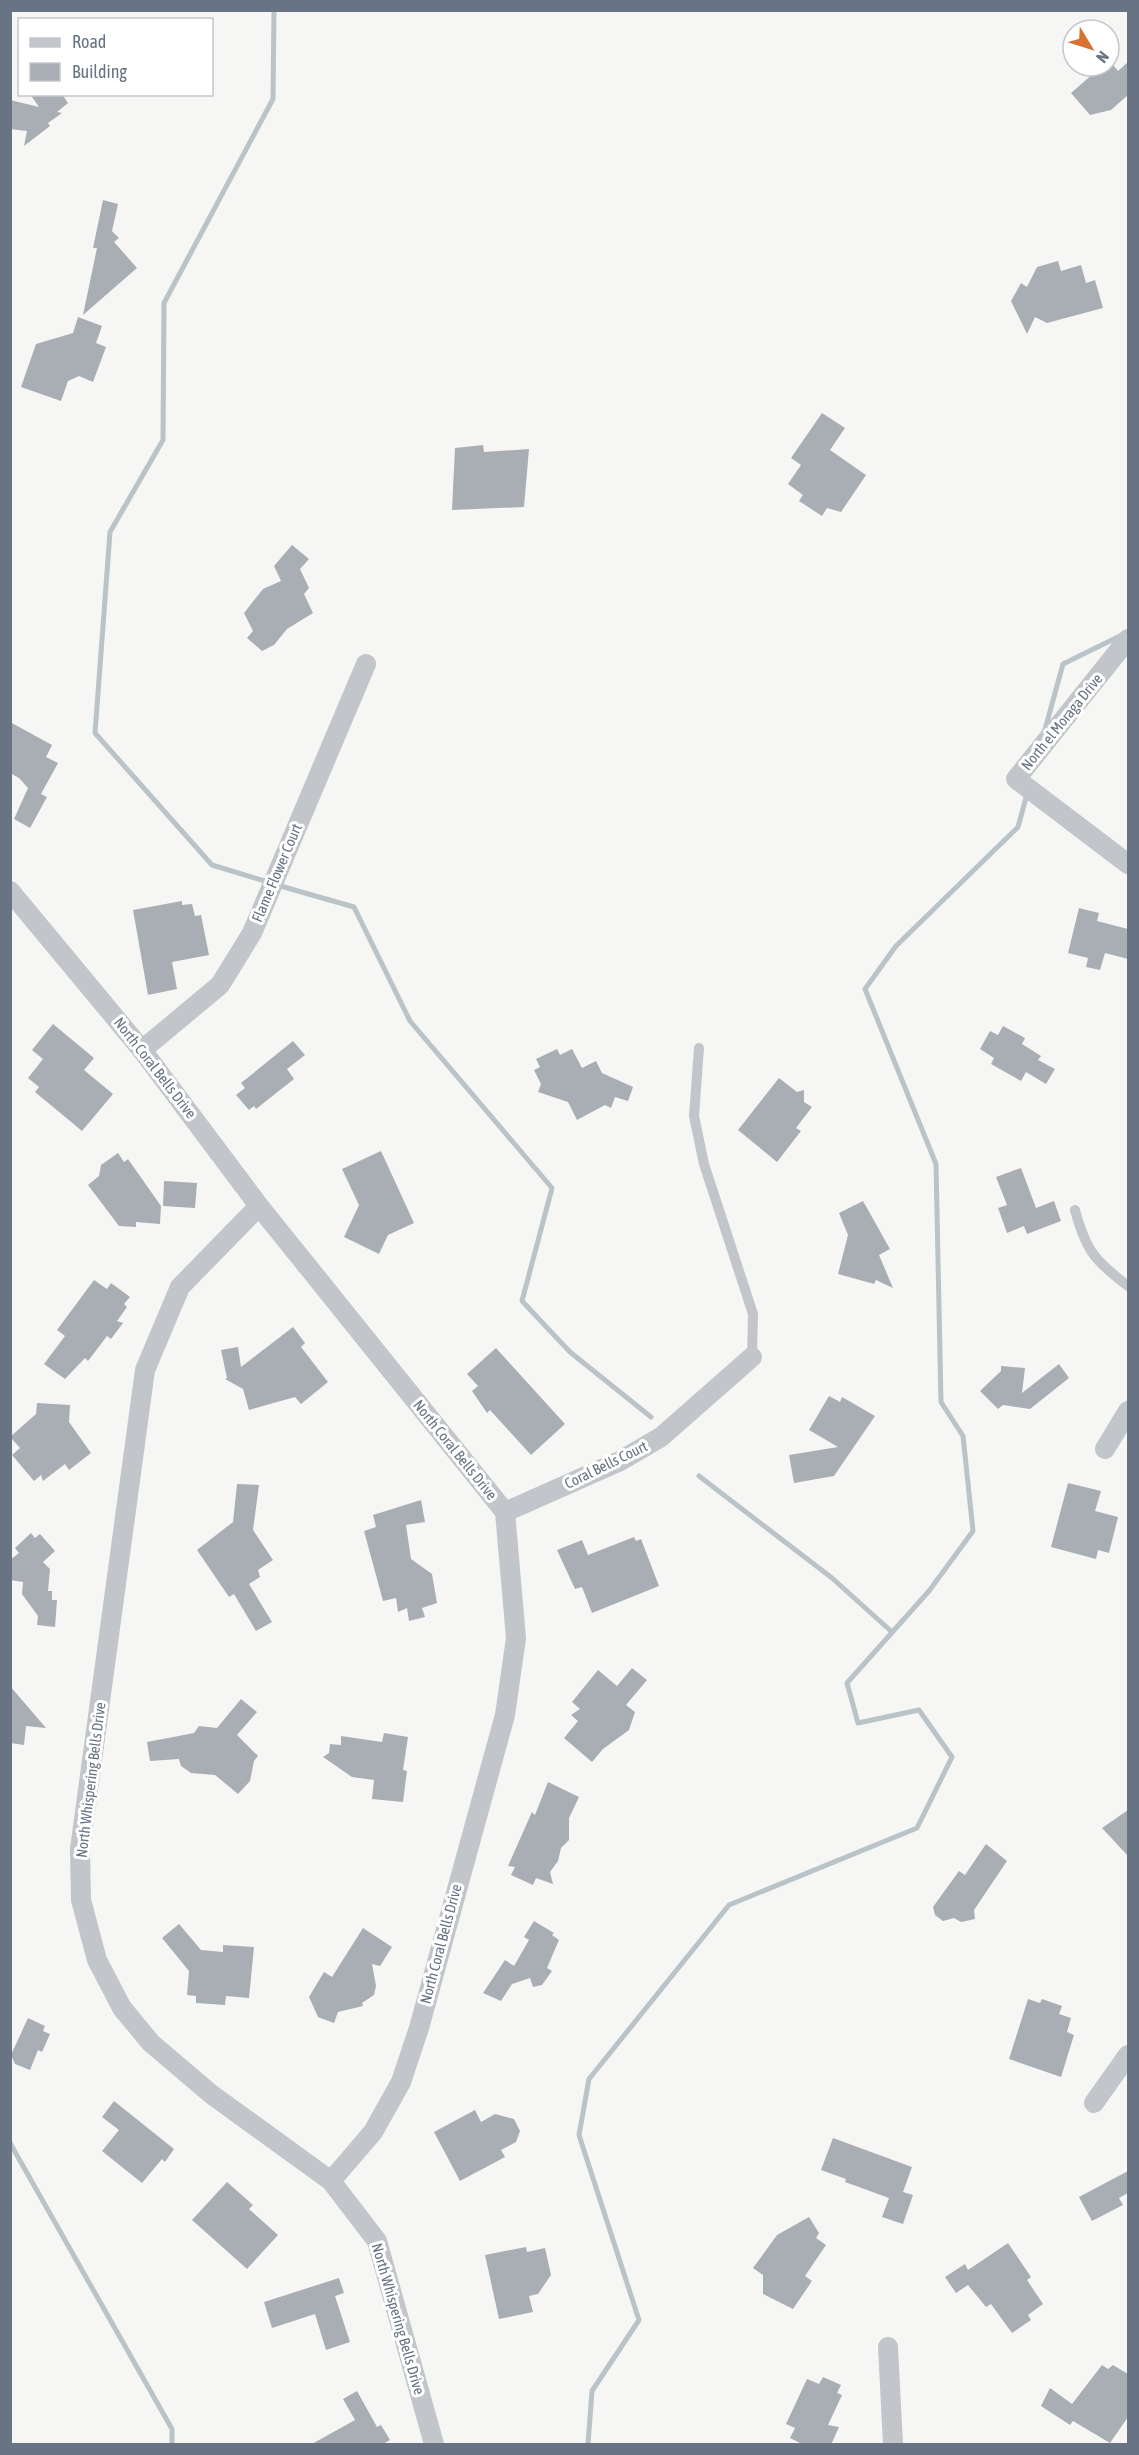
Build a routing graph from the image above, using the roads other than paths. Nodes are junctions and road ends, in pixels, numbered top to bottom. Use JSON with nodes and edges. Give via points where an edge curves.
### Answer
{"nodes":[{"id":1,"x":1128,"y":639,"type":"edge"},
{"id":2,"x":366,"y":664,"type":"dead end"},
{"id":3,"x":1128,"y":864,"type":"edge"},
{"id":4,"x":10,"y":891,"type":"edge"},
{"id":5,"x":699,"y":1048,"type":"dead end"},
{"id":6,"x":142,"y":1050,"type":"junction"},
{"id":7,"x":259,"y":1206,"type":"junction"},
{"id":8,"x":1075,"y":1209,"type":"dead end"},
{"id":9,"x":1128,"y":1286,"type":"edge"},
{"id":10,"x":752,"y":1357,"type":"joint"},
{"id":11,"x":1128,"y":1411,"type":"edge"},
{"id":12,"x":1105,"y":1449,"type":"dead end"},
{"id":13,"x":505,"y":1512,"type":"junction"},
{"id":14,"x":1128,"y":2055,"type":"edge"},
{"id":15,"x":1094,"y":2103,"type":"dead end"},
{"id":16,"x":331,"y":2181,"type":"junction"},
{"id":17,"x":888,"y":2347,"type":"dead end"},
{"id":18,"x":434,"y":2445,"type":"edge"},
{"id":19,"x":893,"y":2445,"type":"edge"}],
"edges":[{"from":1,"to":3,"type":"street","name":"North el Moraga Drive","via":[[1016,779]]},
{"from":2,"to":6,"type":"street","name":"Flame Flower Court","via":[[252,933],[219,985]]},
{"from":4,"to":6,"type":"street","name":"North Coral Bells Drive"},
{"from":5,"to":10,"type":"lane","via":[[694,1116],[704,1164],[753,1314]]},
{"from":6,"to":7,"type":"street","name":"North Coral Bells Drive"},
{"from":7,"to":13,"type":"street","name":"North Coral Bells Drive"},
{"from":7,"to":16,"type":"street","name":"North Whispering Bells Drive","via":[[180,1287],[145,1370],[80,1849],[81,1900],[98,1960],[122,2008],[151,2043],[212,2094]]},
{"from":8,"to":9,"type":"lane","via":[[1091,1254]]},
{"from":10,"to":13,"type":"street","name":"Coral Bells Court","via":[[661,1437],[620,1461]]},
{"from":11,"to":12,"type":"street"},
{"from":13,"to":16,"type":"street","name":"North Coral Bells Drive","via":[[516,1638],[505,1715],[401,2082],[373,2132]]},
{"from":14,"to":15,"type":"street"},
{"from":16,"to":18,"type":"street","name":"North Whispering Bells Drive","via":[[377,2241]]},
{"from":17,"to":19,"type":"street"}]}
